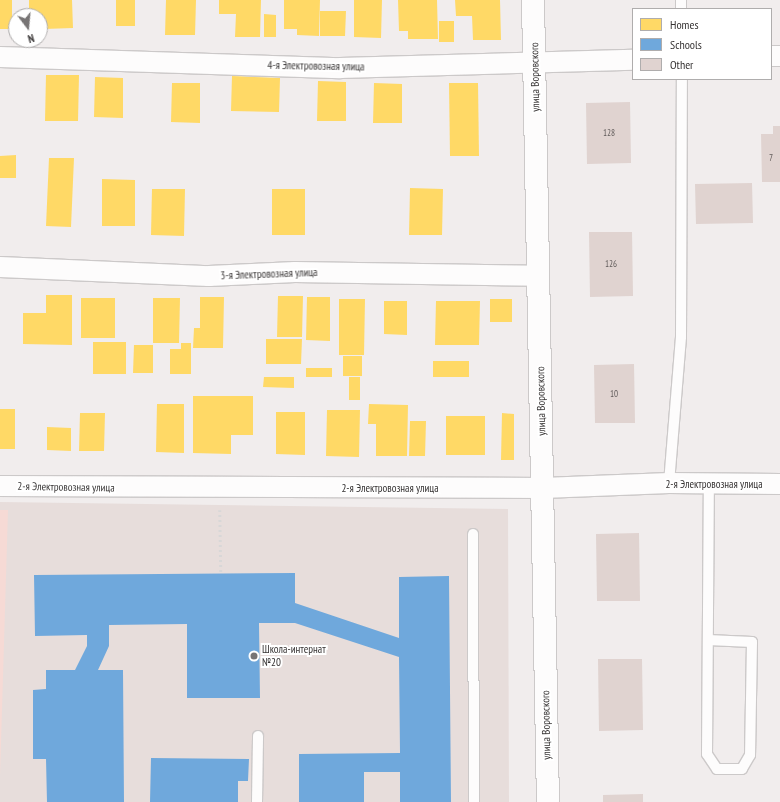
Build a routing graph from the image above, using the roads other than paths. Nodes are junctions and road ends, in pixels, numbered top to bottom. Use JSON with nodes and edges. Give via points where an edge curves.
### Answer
{"nodes":[{"id":1,"x":533,"y":0,"type":"edge"},
{"id":2,"x":0,"y":57,"type":"edge"},
{"id":3,"x":632,"y":60,"type":"edge"},
{"id":4,"x":534,"y":64,"type":"junction"},
{"id":5,"x":682,"y":80,"type":"edge"},
{"id":6,"x":0,"y":267,"type":"edge"},
{"id":7,"x":538,"y":276,"type":"junction"},
{"id":8,"x":669,"y":483,"type":"junction"},
{"id":9,"x":710,"y":484,"type":"junction"},
{"id":10,"x":780,"y":484,"type":"edge"},
{"id":11,"x":0,"y":486,"type":"edge"},
{"id":12,"x":543,"y":488,"type":"junction"},
{"id":13,"x":473,"y":534,"type":"dead end"},
{"id":14,"x":708,"y":640,"type":"junction"},
{"id":15,"x":258,"y":736,"type":"dead end"},
{"id":16,"x":256,"y":802,"type":"edge"},
{"id":17,"x":474,"y":802,"type":"edge"},
{"id":18,"x":548,"y":802,"type":"edge"}],
"edges":[{"from":1,"to":4,"type":"main road","name":"улица Воровского"},
{"from":2,"to":4,"type":"street","name":"4-я Электровозная улица","via":[[340,68]]},
{"from":3,"to":4,"type":"street","name":"4-я Электровозная улица"},
{"from":4,"to":7,"type":"main road","name":"улица Воровского"},
{"from":5,"to":8,"type":"lane","via":[[681,337]]},
{"from":6,"to":7,"type":"street","name":"3-я Электровозная улица","via":[[208,276],[295,272]]},
{"from":7,"to":12,"type":"main road","name":"улица Воровского"},
{"from":8,"to":9,"type":"street","name":"2-я Электровозная улица"},
{"from":8,"to":12,"type":"street","name":"2-я Электровозная улица"},
{"from":9,"to":10,"type":"street","name":"2-я Электровозная улица"},
{"from":9,"to":14,"type":"lane"},
{"from":11,"to":12,"type":"street","name":"2-я Электровозная улица"},
{"from":12,"to":18,"type":"main road","name":"улица Воровского"},
{"from":13,"to":17,"type":"lane"},
{"from":14,"to":14,"type":"lane","via":[[752,642],[750,755],[742,769],[718,769],[707,754]]},
{"from":15,"to":16,"type":"lane"}]}
